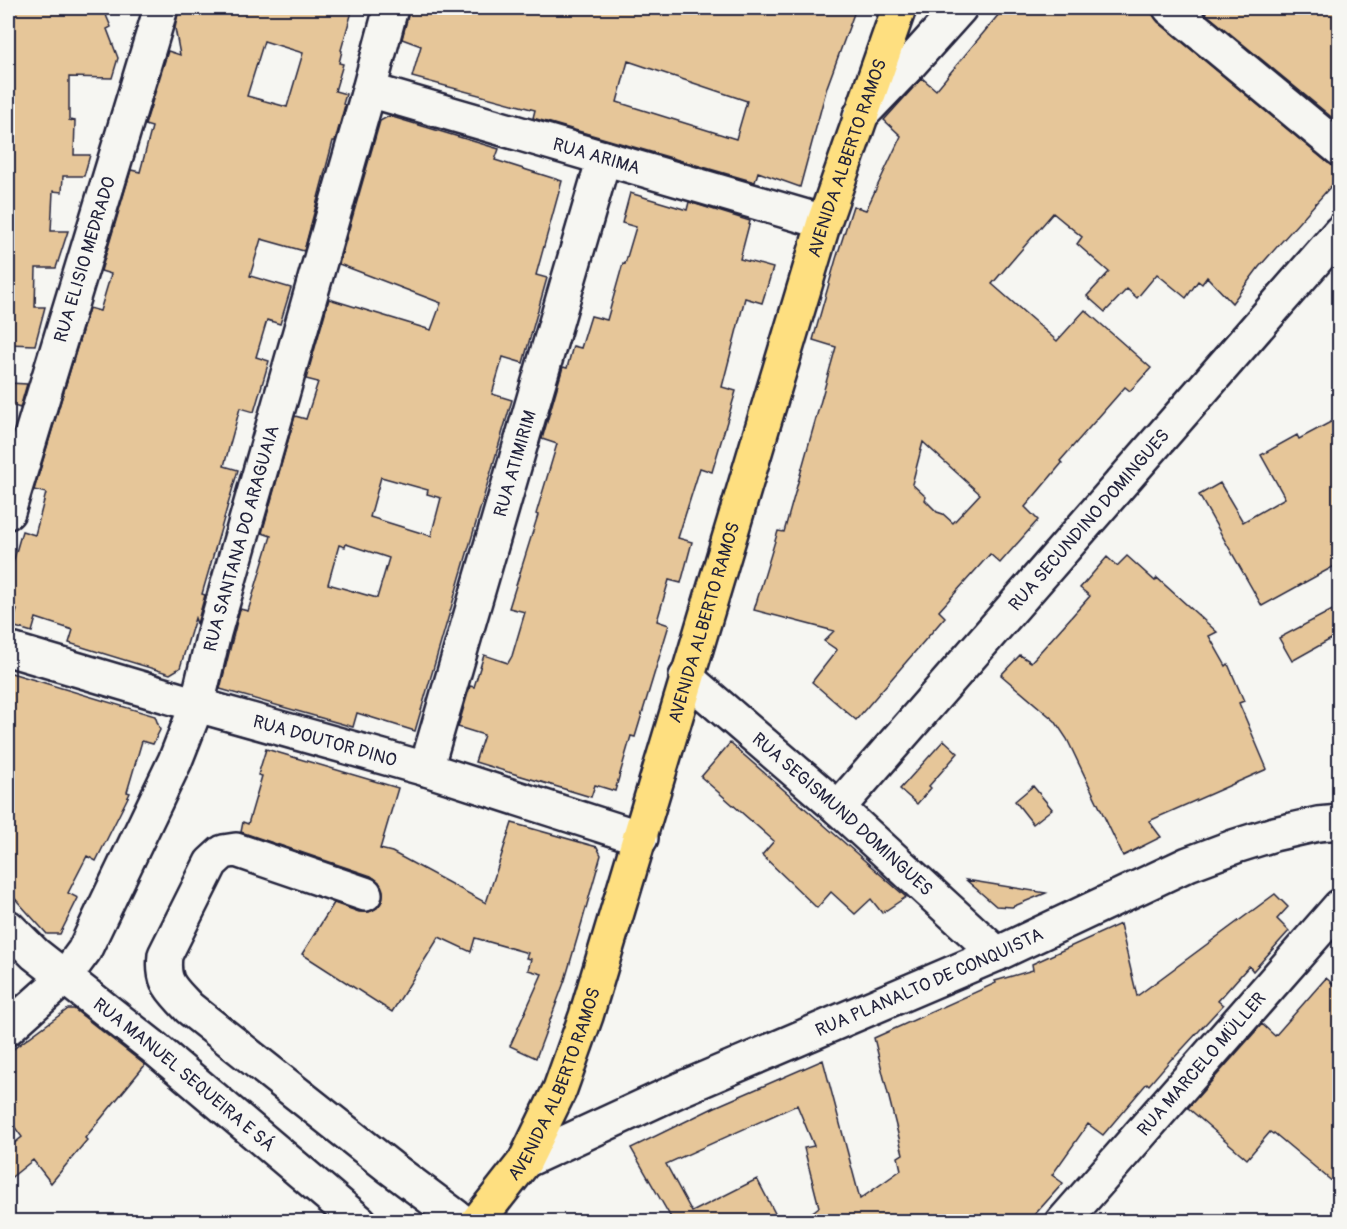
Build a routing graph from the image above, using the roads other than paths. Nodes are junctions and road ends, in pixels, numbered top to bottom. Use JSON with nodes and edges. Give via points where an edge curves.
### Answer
{"nodes":[{"id":1,"x":161,"y":8,"type":"edge"},
{"id":2,"x":391,"y":8,"type":"edge"},
{"id":3,"x":899,"y":8,"type":"edge"},
{"id":4,"x":960,"y":8,"type":"edge"},
{"id":5,"x":1170,"y":8,"type":"edge"},
{"id":6,"x":369,"y":90,"type":"junction"},
{"id":7,"x":860,"y":116,"type":"junction"},
{"id":8,"x":1340,"y":149,"type":"edge"},
{"id":9,"x":604,"y":158,"type":"junction"},
{"id":10,"x":824,"y":222,"type":"junction"},
{"id":11,"x":1340,"y":232,"type":"edge"},
{"id":12,"x":8,"y":512,"type":"edge"},
{"id":13,"x":8,"y":649,"type":"edge"},
{"id":14,"x":686,"y":677,"type":"junction"},
{"id":15,"x":197,"y":705,"type":"junction"},
{"id":16,"x":426,"y":769,"type":"junction"},
{"id":17,"x":838,"y":808,"type":"junction"},
{"id":18,"x":1340,"y":822,"type":"edge"},
{"id":19,"x":641,"y":838,"type":"junction"},
{"id":20,"x":365,"y":894,"type":"dead end"},
{"id":21,"x":1340,"y":906,"type":"edge"},
{"id":22,"x":8,"y":927,"type":"edge"},
{"id":23,"x":997,"y":954,"type":"junction"},
{"id":24,"x":64,"y":978,"type":"junction"},
{"id":25,"x":8,"y":1028,"type":"edge"},
{"id":26,"x":525,"y":1161,"type":"junction"},
{"id":27,"x":360,"y":1221,"type":"edge"},
{"id":28,"x":463,"y":1221,"type":"edge"},
{"id":29,"x":477,"y":1221,"type":"edge"},
{"id":30,"x":1063,"y":1221,"type":"edge"}],
"edges":[{"from":1,"to":12,"type":"street","name":"RUA ELISIO MEDRADO"},
{"from":2,"to":6,"type":"street","name":"RUA SANTANA DO ARAGUAIA"},
{"from":3,"to":7,"type":"main road","name":"AVENIDA ALBERTO RAMOS"},
{"from":4,"to":7,"type":"street"},
{"from":5,"to":8,"type":"street"},
{"from":6,"to":9,"type":"street","name":"RUA ARIMA"},
{"from":6,"to":15,"type":"street","name":"RUA SANTANA DO ARAGUAIA"},
{"from":7,"to":10,"type":"main road","name":"AVENIDA ALBERTO RAMOS"},
{"from":9,"to":10,"type":"street","name":"RUA ARIMA"},
{"from":9,"to":16,"type":"street","name":"RUA ATIMIRIM"},
{"from":10,"to":14,"type":"main road","name":"AVENIDA ALBERTO RAMOS"},
{"from":11,"to":17,"type":"street","name":"RUA SECUNDINO DOMINGUES"},
{"from":13,"to":15,"type":"street","name":"RUA DOUTOR DINO"},
{"from":14,"to":17,"type":"street","name":"RUA SEGISMUND DOMINGUES"},
{"from":14,"to":19,"type":"main road","name":"AVENIDA ALBERTO RAMOS"},
{"from":15,"to":16,"type":"street","name":"RUA DOUTOR DINO"},
{"from":15,"to":24,"type":"street","name":"RUA SANTANA DO ARAGUAIA","via":[[175,761],[84,951]]},
{"from":16,"to":19,"type":"street","name":"RUA DOUTOR DINO"},
{"from":17,"to":23,"type":"street","name":"RUA SEGISMUND DOMINGUES"},
{"from":18,"to":23,"type":"street","name":"RUA PLANALTO DE CONQUISTA","via":[[1274,834],[1207,857]]},
{"from":19,"to":26,"type":"main road","name":"AVENIDA ALBERTO RAMOS","via":[[560,1089]]},
{"from":20,"to":28,"type":"street","via":[[236,850],[223,852],[211,863],[165,955],[163,972],[189,1008]]},
{"from":21,"to":30,"type":"street","name":"RUA MARCELO MÜLLER"},
{"from":22,"to":24,"type":"street","name":"RUA MANUEL SEQUEIRA E SÁ"},
{"from":23,"to":26,"type":"street","name":"RUA PLANALTO DE CONQUISTA","via":[[681,1089]]},
{"from":24,"to":25,"type":"street","name":"RUA SANTANA DO ARAGUAIA"},
{"from":24,"to":27,"type":"street","name":"RUA MANUEL SEQUEIRA E SÁ","via":[[152,1046]]},
{"from":26,"to":29,"type":"main road","name":"AVENIDA ALBERTO RAMOS"}]}
